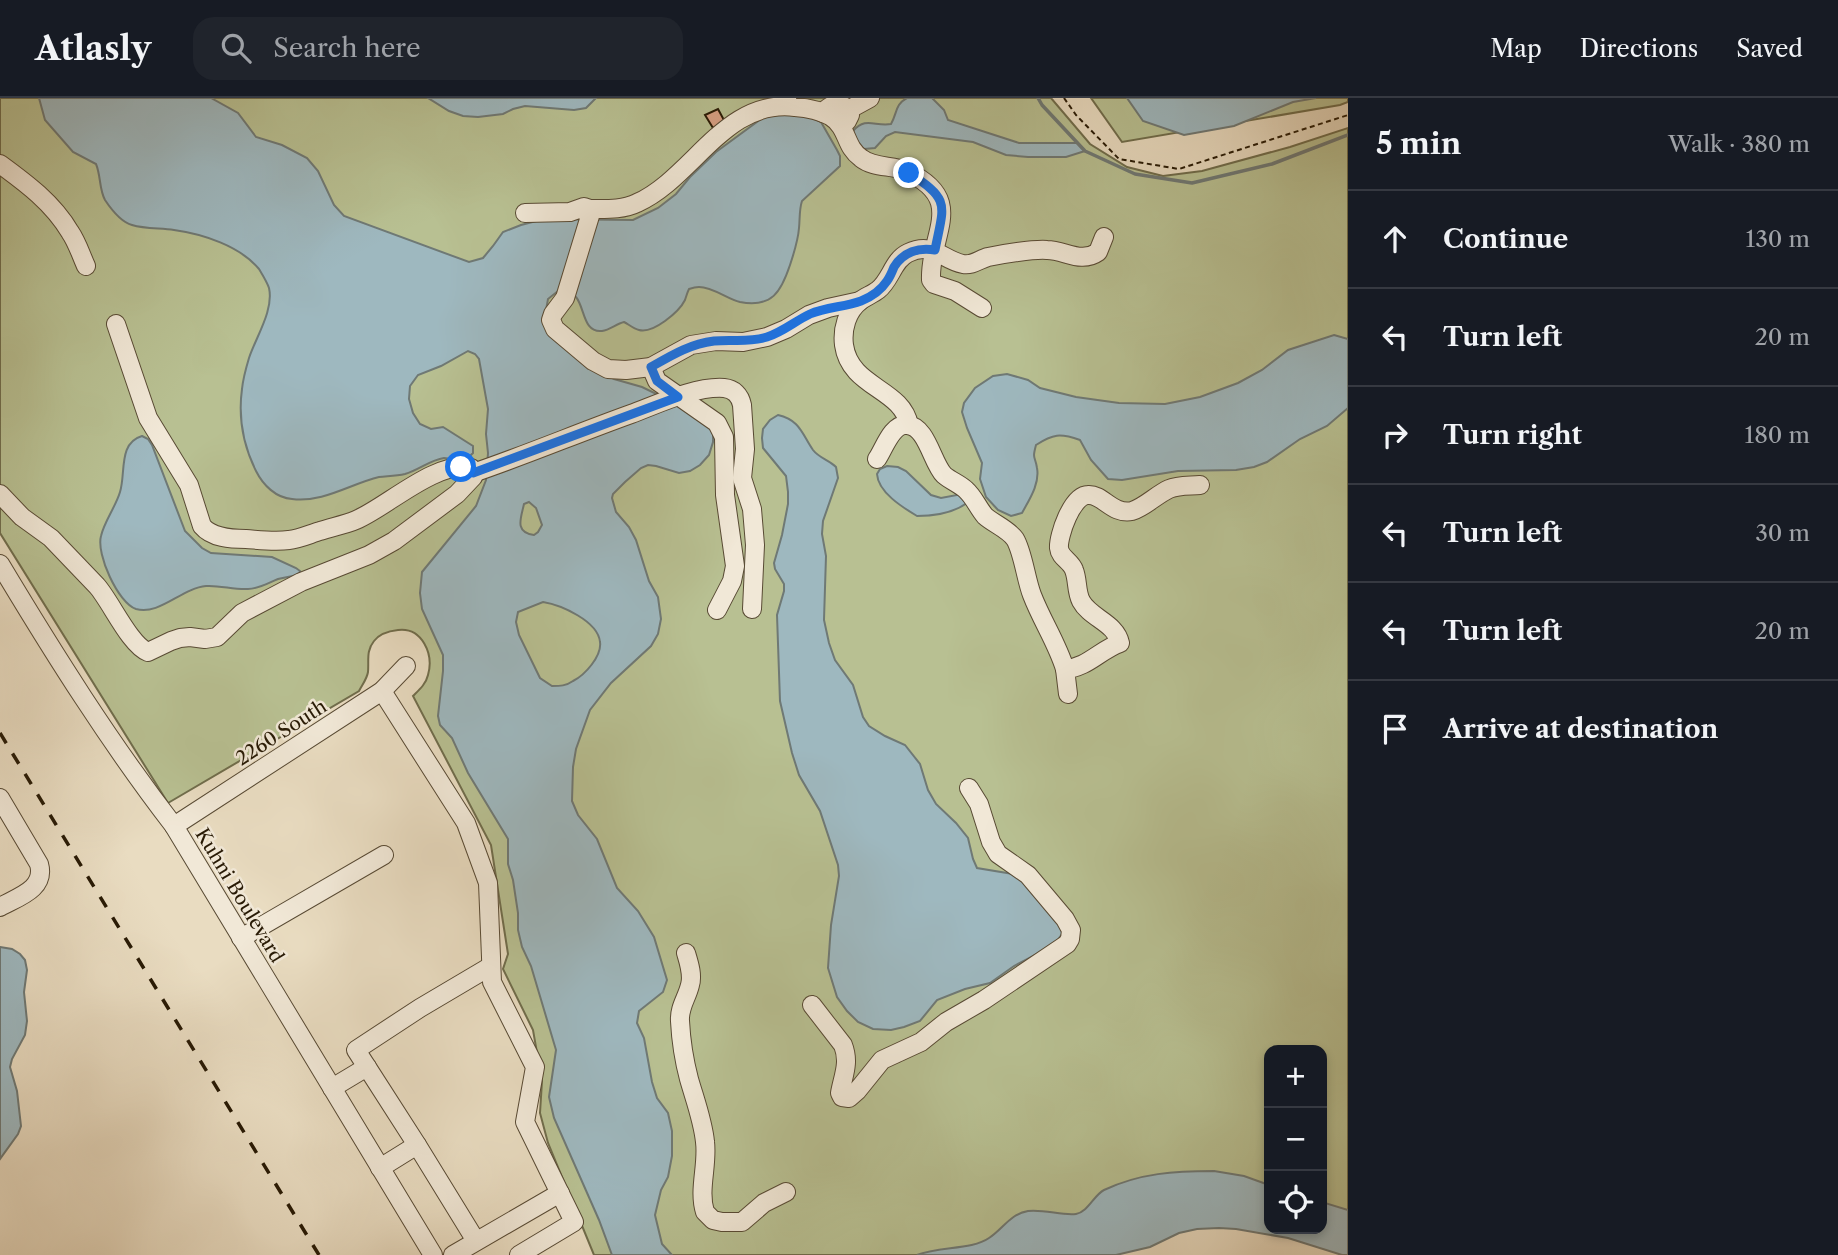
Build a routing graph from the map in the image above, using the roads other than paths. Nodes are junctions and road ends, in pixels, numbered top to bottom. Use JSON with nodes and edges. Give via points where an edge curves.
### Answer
{"nodes":[{"id":1,"x":870,"y":98,"type":"edge"},
{"id":2,"x":845,"y":118,"type":"junction"},
{"id":3,"x":0,"y":164,"type":"edge"},
{"id":4,"x":525,"y":212,"type":"dead end"},
{"id":5,"x":590,"y":212,"type":"junction"},
{"id":6,"x":1104,"y":237,"type":"dead end"},
{"id":7,"x":935,"y":250,"type":"junction"},
{"id":8,"x":86,"y":266,"type":"dead end"},
{"id":9,"x":850,"y":307,"type":"junction"},
{"id":10,"x":982,"y":308,"type":"dead end"},
{"id":11,"x":116,"y":324,"type":"dead end"},
{"id":12,"x":651,"y":367,"type":"junction"},
{"id":13,"x":675,"y":398,"type":"junction"},
{"id":14,"x":909,"y":425,"type":"junction"},
{"id":15,"x":877,"y":459,"type":"dead end"},
{"id":16,"x":477,"y":471,"type":"junction"},
{"id":17,"x":1200,"y":485,"type":"dead end"},
{"id":18,"x":0,"y":494,"type":"edge"},
{"id":19,"x":0,"y":564,"type":"edge"},
{"id":20,"x":752,"y":609,"type":"dead end"},
{"id":21,"x":717,"y":610,"type":"dead end"},
{"id":22,"x":406,"y":666,"type":"dead end"},
{"id":23,"x":1065,"y":669,"type":"junction"},
{"id":24,"x":382,"y":691,"type":"junction"},
{"id":25,"x":1068,"y":694,"type":"dead end"},
{"id":26,"x":969,"y":788,"type":"dead end"},
{"id":27,"x":0,"y":798,"type":"edge"},
{"id":28,"x":174,"y":826,"type":"junction"},
{"id":29,"x":384,"y":855,"type":"dead end"},
{"id":30,"x":0,"y":907,"type":"edge"},
{"id":31,"x":241,"y":937,"type":"junction"},
{"id":32,"x":686,"y":953,"type":"dead end"},
{"id":33,"x":491,"y":966,"type":"junction"},
{"id":34,"x":812,"y":1005,"type":"dead end"},
{"id":35,"x":367,"y":1067,"type":"junction"},
{"id":36,"x":332,"y":1088,"type":"junction"},
{"id":37,"x":417,"y":1144,"type":"junction"},
{"id":38,"x":380,"y":1168,"type":"junction"},
{"id":39,"x":786,"y":1192,"type":"dead end"},
{"id":40,"x":560,"y":1193,"type":"junction"},
{"id":41,"x":476,"y":1241,"type":"junction"},
{"id":42,"x":433,"y":1255,"type":"edge"},
{"id":43,"x":453,"y":1255,"type":"edge"},
{"id":44,"x":519,"y":1255,"type":"edge"}],
"edges":[{"from":1,"to":2,"type":"street"},
{"from":2,"to":5,"type":"street","via":[[780,105],[757,110],[719,133],[688,165],[638,203]]},
{"from":2,"to":7,"type":"street","via":[[851,147],[859,157],[902,169],[939,195],[942,214]]},
{"from":3,"to":8,"type":"street","via":[[56,212]]},
{"from":4,"to":5,"type":"street","via":[[570,212],[584,207]]},
{"from":5,"to":12,"type":"street","via":[[565,298],[552,323],[593,362],[608,369]]},
{"from":6,"to":7,"type":"street","via":[[1098,252],[1084,258],[1046,249],[964,264]]},
{"from":7,"to":9,"type":"street","via":[[903,256],[880,289]]},
{"from":7,"to":10,"type":"street","via":[[931,281]]},
{"from":9,"to":12,"type":"street","via":[[809,315],[767,337],[691,345]]},
{"from":9,"to":14,"type":"street","via":[[844,333],[849,363],[898,404]]},
{"from":11,"to":16,"type":"street","via":[[148,418],[190,485],[202,526],[216,536],[294,539],[364,516],[451,469]]},
{"from":12,"to":13,"type":"street","via":[[657,381]]},
{"from":13,"to":16,"type":"street"},
{"from":13,"to":20,"type":"street","via":[[713,388],[733,390],[740,398],[743,478],[755,545]]},
{"from":13,"to":21,"type":"street","via":[[717,423],[724,437],[725,495],[735,566]]},
{"from":14,"to":15,"type":"street","via":[[894,431]]},
{"from":14,"to":23,"type":"street","via":[[919,432],[943,475],[969,492],[986,516],[1016,540],[1031,593]]},
{"from":16,"to":18,"type":"street","via":[[457,494],[369,555],[254,607],[217,636],[180,638],[148,652],[135,642],[97,586]]},
{"from":17,"to":23,"type":"street","via":[[1171,488],[1130,511],[1117,510],[1091,495],[1076,502],[1065,525],[1060,553],[1073,566],[1083,604],[1115,631],[1120,643],[1088,663]]},
{"from":19,"to":28,"type":"street","name":"Kuhni Boulevard"},
{"from":22,"to":24,"type":"street","name":"2260 South"},
{"from":23,"to":25,"type":"street"},
{"from":24,"to":28,"type":"street","name":"2260 South"},
{"from":24,"to":33,"type":"street","via":[[466,823],[488,883]]},
{"from":26,"to":34,"type":"street","via":[[998,854],[1028,875],[1066,919],[1071,930],[1067,944],[921,1042],[883,1060],[849,1098],[840,1093],[846,1066],[844,1045]]},
{"from":27,"to":30,"type":"street","via":[[41,875],[37,885]]},
{"from":28,"to":31,"type":"street","name":"Kuhni Boulevard"},
{"from":29,"to":31,"type":"street"},
{"from":31,"to":36,"type":"street","name":"Kuhni Boulevard"},
{"from":32,"to":39,"type":"street","via":[[692,978],[679,1016],[682,1052],[705,1142],[705,1212],[713,1220],[742,1222],[764,1202]]},
{"from":33,"to":35,"type":"street","via":[[356,1050]]},
{"from":33,"to":40,"type":"street","via":[[492,982],[535,1067],[525,1122]]},
{"from":35,"to":36,"type":"street"},
{"from":35,"to":37,"type":"street"},
{"from":36,"to":38,"type":"street","name":"Kuhni Boulevard"},
{"from":37,"to":38,"type":"street"},
{"from":37,"to":41,"type":"street"},
{"from":38,"to":42,"type":"street","name":"Kuhni Boulevard"},
{"from":40,"to":41,"type":"street"},
{"from":40,"to":44,"type":"street","via":[[574,1222]]},
{"from":41,"to":43,"type":"street"}]}
